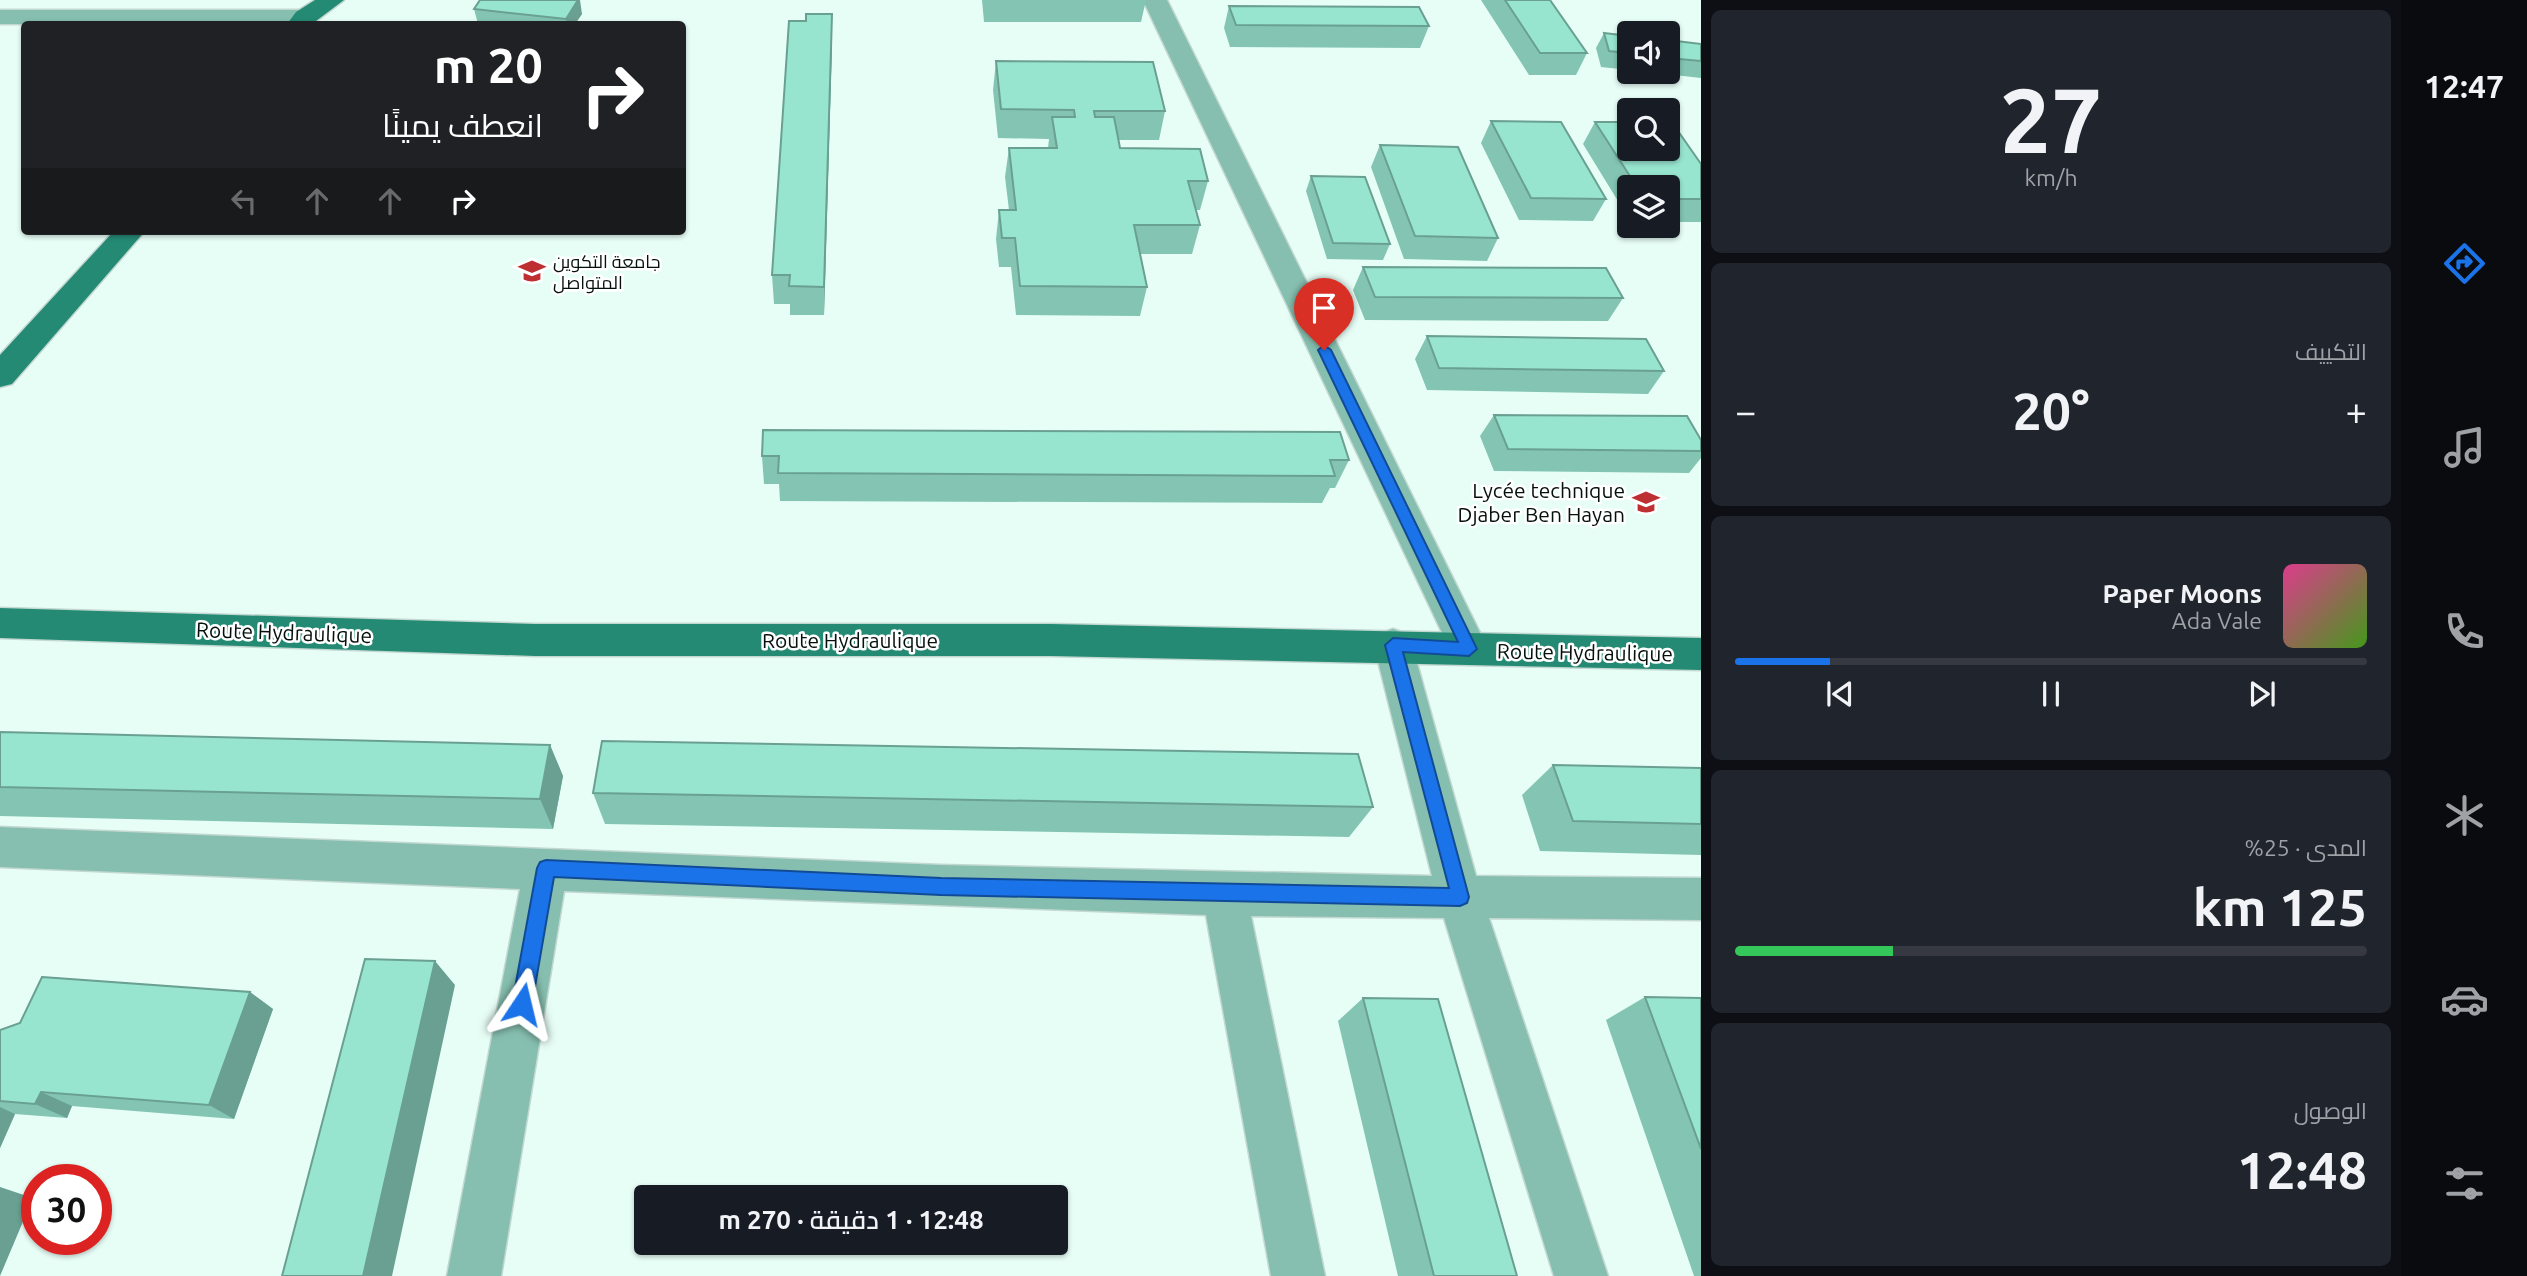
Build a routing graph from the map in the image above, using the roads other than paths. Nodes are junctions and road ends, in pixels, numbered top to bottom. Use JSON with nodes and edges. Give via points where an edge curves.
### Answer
{"nodes":[{"id":1,"x":332,"y":0,"type":"edge"},
{"id":2,"x":1155,"y":0,"type":"edge"},
{"id":3,"x":0,"y":17,"type":"edge"},
{"id":4,"x":302,"y":20,"type":"edge"},
{"id":5,"x":126,"y":235,"type":"edge"},
{"id":6,"x":0,"y":376,"type":"edge"},
{"id":7,"x":0,"y":623,"type":"edge"},
{"id":8,"x":1393,"y":645,"type":"junction"},
{"id":9,"x":1469,"y":649,"type":"junction"},
{"id":10,"x":1701,"y":654,"type":"edge"},
{"id":11,"x":0,"y":846,"type":"edge"},
{"id":12,"x":546,"y":868,"type":"junction"},
{"id":13,"x":1224,"y":894,"type":"junction"},
{"id":14,"x":1460,"y":897,"type":"junction"},
{"id":15,"x":1701,"y":899,"type":"edge"},
{"id":16,"x":474,"y":1276,"type":"edge"},
{"id":17,"x":1298,"y":1276,"type":"edge"},
{"id":18,"x":1581,"y":1276,"type":"edge"}],
"edges":[{"from":1,"to":4,"type":"main road"},
{"from":2,"to":9,"type":"street"},
{"from":3,"to":4,"type":"street"},
{"from":5,"to":6,"type":"main road"},
{"from":7,"to":8,"type":"main road","name":"Route Hydraulique","via":[[535,640]]},
{"from":8,"to":9,"type":"main road","name":"Route Hydraulique"},
{"from":8,"to":14,"type":"street"},
{"from":9,"to":10,"type":"main road","name":"Route Hydraulique"},
{"from":11,"to":12,"type":"street"},
{"from":12,"to":13,"type":"street"},
{"from":12,"to":16,"type":"street"},
{"from":13,"to":14,"type":"street"},
{"from":13,"to":17,"type":"street"},
{"from":14,"to":15,"type":"street"},
{"from":14,"to":18,"type":"street"}]}
